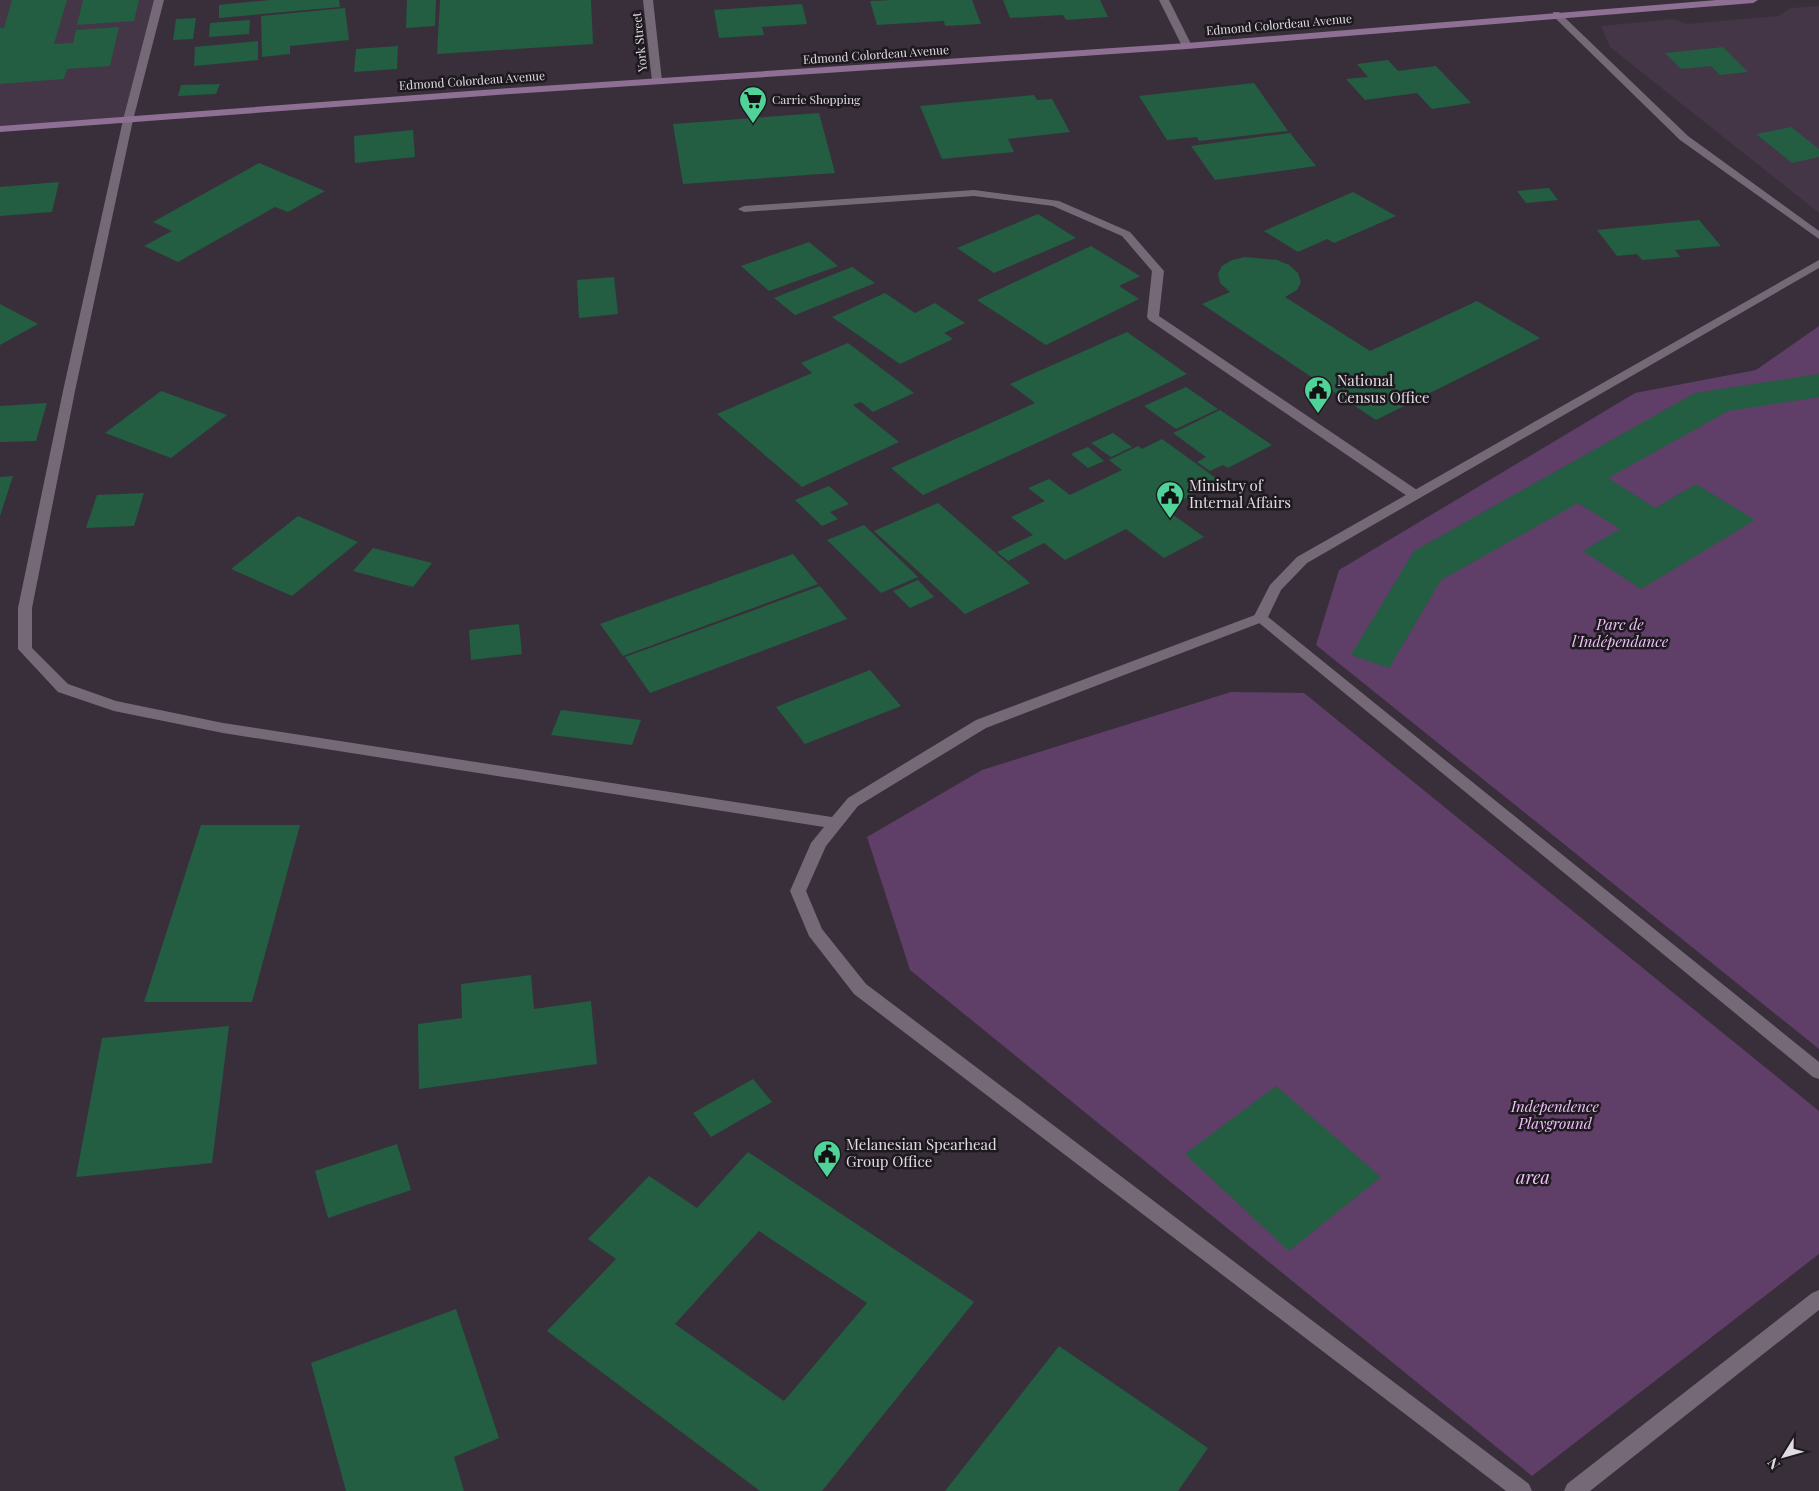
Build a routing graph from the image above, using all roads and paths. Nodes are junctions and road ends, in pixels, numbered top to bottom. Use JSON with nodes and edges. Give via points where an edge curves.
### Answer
{"nodes":[{"id":1,"x":159,"y":0,"type":"edge"},
{"id":2,"x":648,"y":0,"type":"edge"},
{"id":3,"x":1164,"y":0,"type":"edge"},
{"id":4,"x":1753,"y":0,"type":"edge"},
{"id":5,"x":1706,"y":2,"type":"edge"},
{"id":6,"x":1556,"y":14,"type":"junction"},
{"id":7,"x":1187,"y":46,"type":"junction"},
{"id":8,"x":657,"y":81,"type":"junction"},
{"id":9,"x":128,"y":120,"type":"junction"},
{"id":10,"x":0,"y":129,"type":"edge"},
{"id":11,"x":744,"y":210,"type":"dead end"},
{"id":12,"x":1819,"y":236,"type":"edge"},
{"id":13,"x":1819,"y":263,"type":"edge"},
{"id":14,"x":1415,"y":495,"type":"junction"},
{"id":15,"x":1260,"y":618,"type":"junction"},
{"id":16,"x":836,"y":822,"type":"junction"},
{"id":17,"x":1819,"y":1072,"type":"edge"},
{"id":18,"x":1819,"y":1299,"type":"edge"},
{"id":19,"x":1522,"y":1491,"type":"edge"},
{"id":20,"x":1574,"y":1491,"type":"edge"}],
"edges":[{"from":1,"to":9,"type":"street"},
{"from":2,"to":8,"type":"street","name":"York Street"},
{"from":3,"to":7,"type":"street"},
{"from":4,"to":5,"type":"street","name":"Edmond Colordeau Avenue"},
{"from":5,"to":6,"type":"street","name":"Edmond Colordeau Avenue"},
{"from":6,"to":7,"type":"street","name":"Edmond Colordeau Avenue"},
{"from":6,"to":12,"type":"street","via":[[1684,138]]},
{"from":7,"to":8,"type":"street","name":"Edmond Colordeau Avenue"},
{"from":8,"to":9,"type":"street","name":"Edmond Colordeau Avenue"},
{"from":9,"to":10,"type":"street","name":"Edmond Colordeau Avenue"},
{"from":9,"to":16,"type":"street","via":[[69,390],[26,608],[24,649],[63,688],[114,706],[223,728]]},
{"from":11,"to":14,"type":"street","via":[[974,193],[1055,202],[1126,234],[1158,270],[1153,317]]},
{"from":13,"to":14,"type":"street"},
{"from":14,"to":15,"type":"street","via":[[1302,560],[1275,588]]},
{"from":15,"to":16,"type":"street","via":[[981,724],[853,802]]},
{"from":15,"to":17,"type":"street"},
{"from":16,"to":19,"type":"street","via":[[819,844],[798,891],[815,932],[860,989]]},
{"from":18,"to":20,"type":"street"}]}
